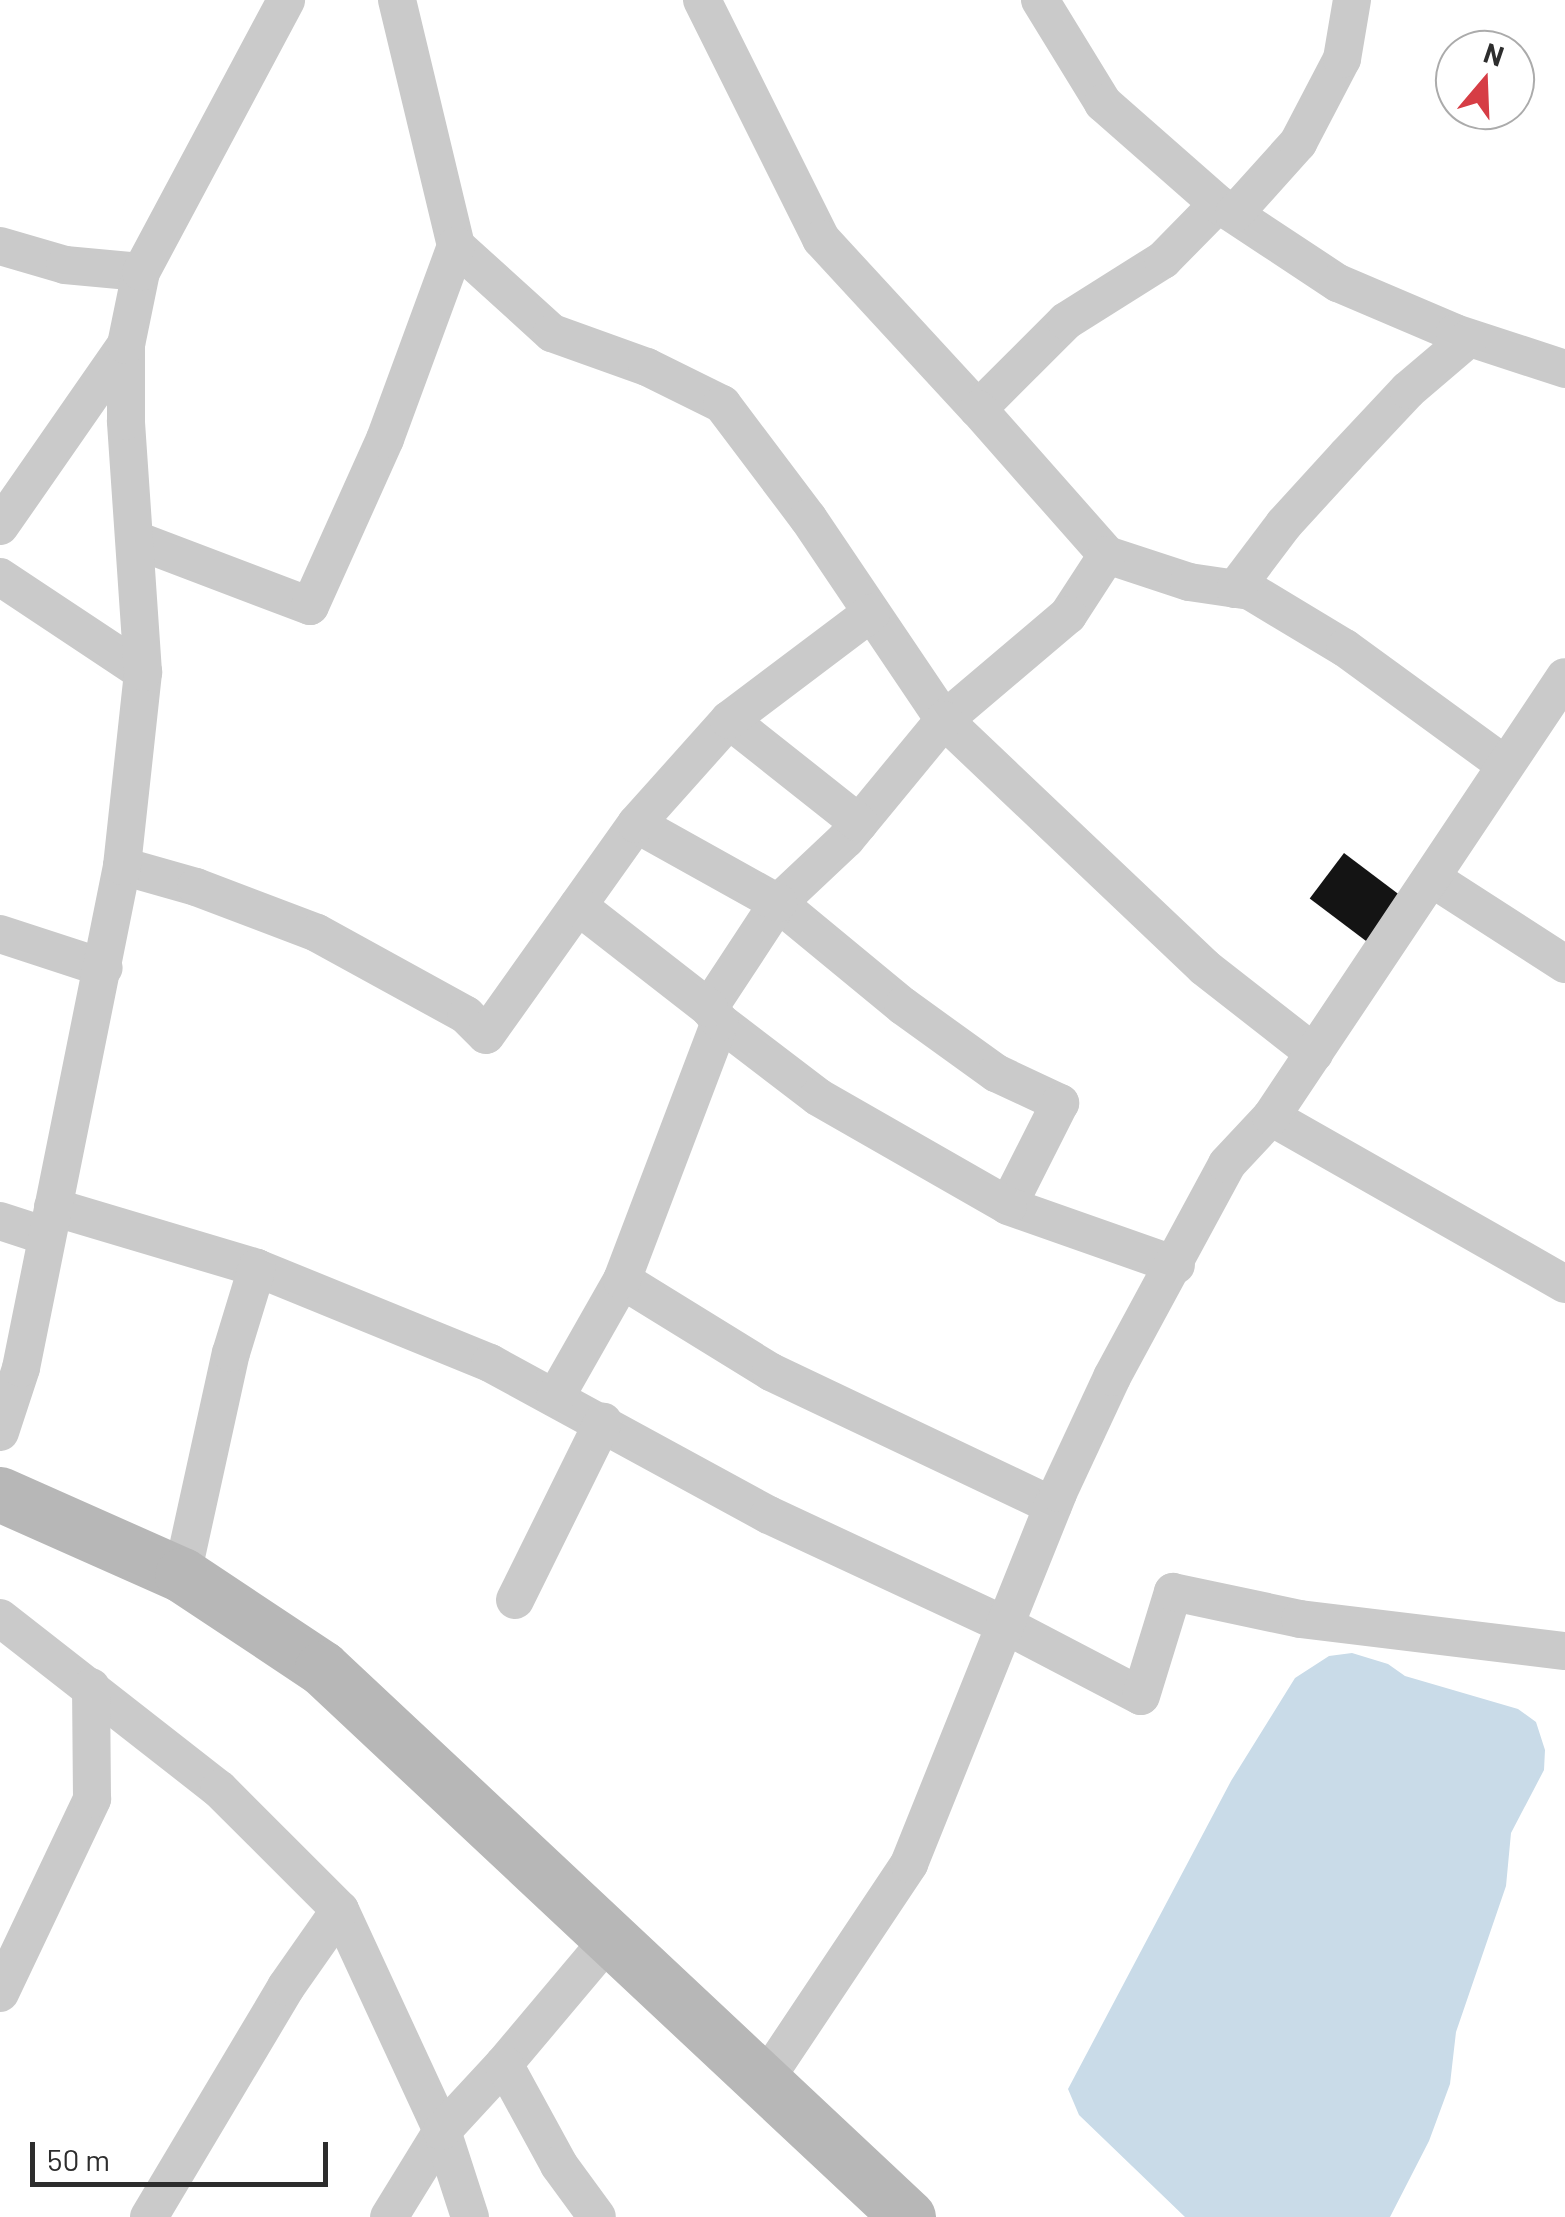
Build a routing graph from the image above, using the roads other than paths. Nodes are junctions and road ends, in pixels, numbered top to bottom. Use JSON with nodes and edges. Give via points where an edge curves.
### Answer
{"nodes":[{"id":1,"x":286,"y":0,"type":"edge"},
{"id":2,"x":398,"y":0,"type":"edge"},
{"id":3,"x":702,"y":0,"type":"edge"},
{"id":4,"x":1040,"y":0,"type":"edge"},
{"id":5,"x":1352,"y":0,"type":"edge"},
{"id":6,"x":1226,"y":209,"type":"junction"},
{"id":7,"x":0,"y":246,"type":"edge"},
{"id":8,"x":456,"y":246,"type":"junction"},
{"id":9,"x":142,"y":272,"type":"junction"},
{"id":10,"x":1469,"y":338,"type":"junction"},
{"id":11,"x":126,"y":345,"type":"junction"},
{"id":12,"x":1565,"y":370,"type":"edge"},
{"id":13,"x":978,"y":409,"type":"junction"},
{"id":14,"x":0,"y":526,"type":"edge"},
{"id":15,"x":136,"y":540,"type":"junction"},
{"id":16,"x":1107,"y":556,"type":"junction"},
{"id":17,"x":0,"y":577,"type":"edge"},
{"id":18,"x":1235,"y":589,"type":"junction"},
{"id":19,"x":871,"y":613,"type":"junction"},
{"id":20,"x":144,"y":672,"type":"junction"},
{"id":21,"x":1565,"y":677,"type":"edge"},
{"id":22,"x":728,"y":720,"type":"junction"},
{"id":23,"x":944,"y":720,"type":"junction"},
{"id":24,"x":1504,"y":764,"type":"junction"},
{"id":25,"x":859,"y":823,"type":"junction"},
{"id":26,"x":636,"y":824,"type":"junction"},
{"id":27,"x":122,"y":866,"type":"junction"},
{"id":28,"x":1433,"y":879,"type":"junction"},
{"id":29,"x":778,"y":903,"type":"junction"},
{"id":30,"x":578,"y":906,"type":"junction"},
{"id":31,"x":0,"y":934,"type":"edge"},
{"id":32,"x":1565,"y":964,"type":"edge"},
{"id":33,"x":104,"y":968,"type":"junction"},
{"id":34,"x":715,"y":1015,"type":"junction"},
{"id":35,"x":1314,"y":1053,"type":"junction"},
{"id":36,"x":1271,"y":1117,"type":"junction"},
{"id":37,"x":1008,"y":1206,"type":"junction"},
{"id":38,"x":0,"y":1221,"type":"edge"},
{"id":39,"x":50,"y":1221,"type":"junction"},
{"id":40,"x":1176,"y":1266,"type":"junction"},
{"id":41,"x":257,"y":1268,"type":"junction"},
{"id":42,"x":622,"y":1280,"type":"junction"},
{"id":43,"x":1565,"y":1284,"type":"edge"},
{"id":44,"x":555,"y":1398,"type":"junction"},
{"id":45,"x":603,"y":1422,"type":"junction"},
{"id":46,"x":0,"y":1432,"type":"edge"},
{"id":47,"x":0,"y":1494,"type":"edge"},
{"id":48,"x":1053,"y":1506,"type":"junction"},
{"id":49,"x":182,"y":1575,"type":"junction"},
{"id":50,"x":515,"y":1600,"type":"dead end"},
{"id":51,"x":0,"y":1618,"type":"edge"},
{"id":52,"x":1005,"y":1625,"type":"junction"},
{"id":53,"x":1565,"y":1652,"type":"edge"},
{"id":54,"x":91,"y":1687,"type":"junction"},
{"id":55,"x":340,"y":1910,"type":"junction"},
{"id":56,"x":610,"y":1938,"type":"junction"},
{"id":57,"x":0,"y":1994,"type":"edge"},
{"id":58,"x":504,"y":2064,"type":"junction"},
{"id":59,"x":765,"y":2080,"type":"junction"},
{"id":60,"x":442,"y":2131,"type":"junction"},
{"id":61,"x":149,"y":2217,"type":"edge"},
{"id":62,"x":389,"y":2217,"type":"edge"},
{"id":63,"x":470,"y":2217,"type":"edge"},
{"id":64,"x":597,"y":2217,"type":"edge"},
{"id":65,"x":908,"y":2217,"type":"edge"}],
"edges":[{"from":1,"to":9,"type":"street"},
{"from":2,"to":8,"type":"street"},
{"from":3,"to":13,"type":"street","via":[[821,238]]},
{"from":4,"to":6,"type":"street","via":[[1102,102]]},
{"from":5,"to":6,"type":"street","via":[[1342,59],[1298,142]]},
{"from":6,"to":10,"type":"street","via":[[1338,283]]},
{"from":6,"to":13,"type":"street","via":[[1163,260],[1066,321]]},
{"from":7,"to":9,"type":"street","via":[[64,265]]},
{"from":8,"to":15,"type":"street","via":[[385,439],[310,606]]},
{"from":8,"to":19,"type":"street","via":[[552,333],[647,367],[722,404]]},
{"from":9,"to":11,"type":"street"},
{"from":10,"to":12,"type":"street"},
{"from":10,"to":18,"type":"street","via":[[1347,454]]},
{"from":11,"to":14,"type":"street"},
{"from":11,"to":15,"type":"street"},
{"from":13,"to":16,"type":"street"},
{"from":15,"to":20,"type":"street"},
{"from":16,"to":18,"type":"street"},
{"from":16,"to":23,"type":"street","via":[[1068,614]]},
{"from":17,"to":20,"type":"street"},
{"from":18,"to":24,"type":"street","via":[[1344,648]]},
{"from":19,"to":22,"type":"street"},
{"from":19,"to":23,"type":"street"},
{"from":20,"to":27,"type":"street"},
{"from":21,"to":24,"type":"street"},
{"from":22,"to":25,"type":"street"},
{"from":22,"to":26,"type":"street"},
{"from":23,"to":25,"type":"street"},
{"from":23,"to":35,"type":"street","via":[[1204,967]]},
{"from":24,"to":28,"type":"street"},
{"from":25,"to":29,"type":"street"},
{"from":26,"to":29,"type":"street"},
{"from":26,"to":30,"type":"street"},
{"from":27,"to":30,"type":"street","via":[[317,933],[466,1015],[486,1035]]},
{"from":27,"to":33,"type":"street"},
{"from":28,"to":32,"type":"street"},
{"from":28,"to":35,"type":"street"},
{"from":29,"to":34,"type":"street"},
{"from":29,"to":37,"type":"street","via":[[980,1062],[1060,1104]]},
{"from":30,"to":34,"type":"street"},
{"from":31,"to":33,"type":"street"},
{"from":33,"to":39,"type":"street"},
{"from":34,"to":37,"type":"street","via":[[818,1097]]},
{"from":34,"to":42,"type":"street"},
{"from":35,"to":36,"type":"street"},
{"from":36,"to":40,"type":"street","via":[[1227,1164]]},
{"from":36,"to":43,"type":"street"},
{"from":37,"to":40,"type":"street"},
{"from":38,"to":39,"type":"street"},
{"from":39,"to":41,"type":"street"},
{"from":39,"to":46,"type":"street","via":[[22,1368]]},
{"from":40,"to":48,"type":"street","via":[[1112,1377]]},
{"from":41,"to":44,"type":"street","via":[[490,1363]]},
{"from":41,"to":49,"type":"street","via":[[231,1352]]},
{"from":42,"to":44,"type":"street"},
{"from":42,"to":48,"type":"street","via":[[771,1372]]},
{"from":44,"to":45,"type":"street"},
{"from":45,"to":50,"type":"street"},
{"from":45,"to":52,"type":"street","via":[[769,1515]]},
{"from":47,"to":49,"type":"main road"},
{"from":48,"to":52,"type":"street"},
{"from":49,"to":56,"type":"main road","via":[[322,1668]]},
{"from":51,"to":54,"type":"street"},
{"from":52,"to":53,"type":"street","via":[[1141,1696],[1173,1592],[1300,1619]]},
{"from":52,"to":59,"type":"street","via":[[909,1864]]},
{"from":54,"to":55,"type":"street","via":[[219,1789]]},
{"from":54,"to":57,"type":"street","via":[[92,1799]]},
{"from":55,"to":60,"type":"street"},
{"from":55,"to":61,"type":"street","via":[[286,1986]]},
{"from":56,"to":58,"type":"street"},
{"from":56,"to":59,"type":"main road"},
{"from":58,"to":60,"type":"street"},
{"from":58,"to":64,"type":"street","via":[[559,2165]]},
{"from":59,"to":65,"type":"main road"},
{"from":60,"to":62,"type":"street"},
{"from":60,"to":63,"type":"street"}]}
